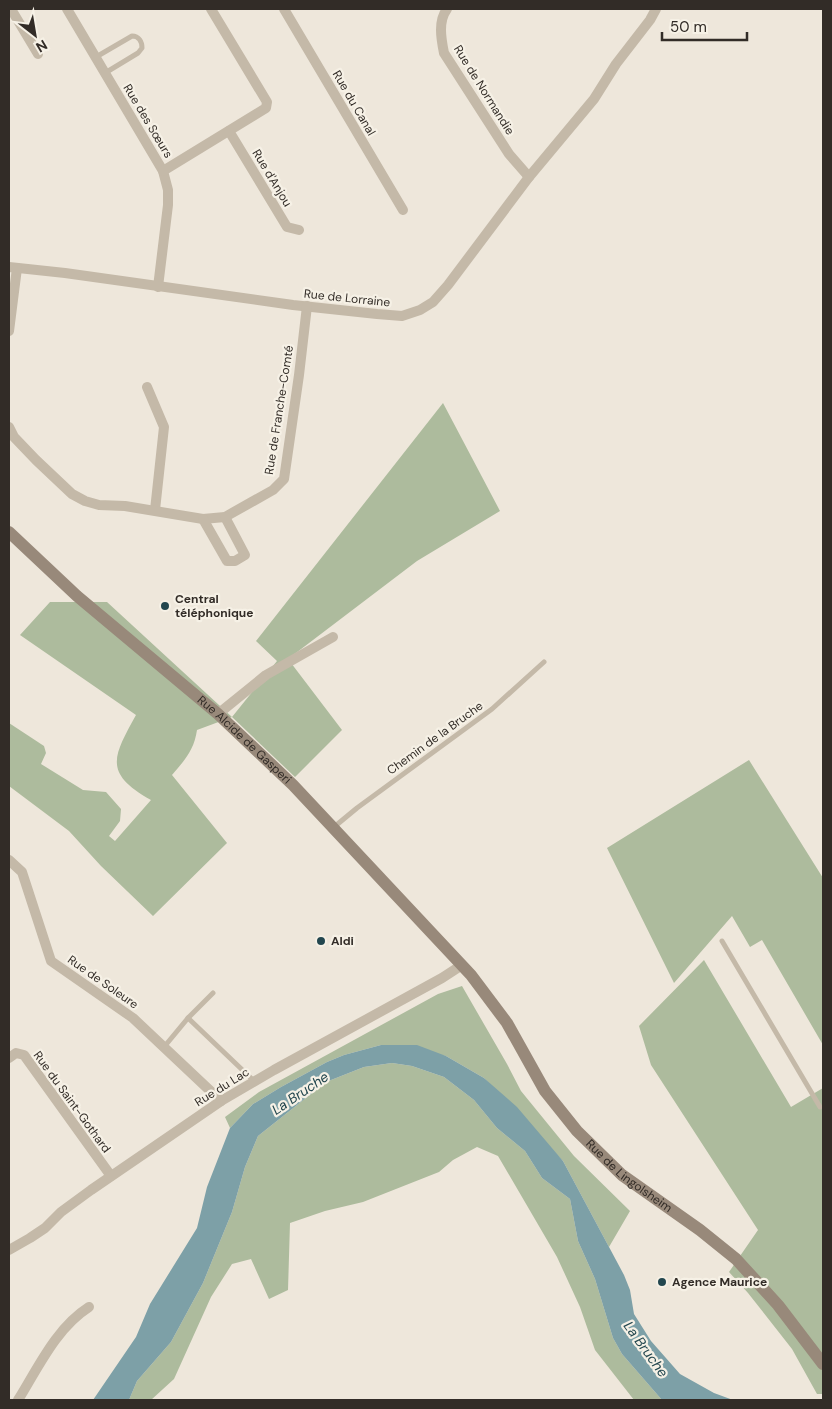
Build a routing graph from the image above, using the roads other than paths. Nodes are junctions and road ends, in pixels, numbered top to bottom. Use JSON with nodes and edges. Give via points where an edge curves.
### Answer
{"nodes":[{"id":1,"x":11,"y":9,"type":"edge"},
{"id":2,"x":68,"y":9,"type":"edge"},
{"id":3,"x":211,"y":9,"type":"edge"},
{"id":4,"x":284,"y":9,"type":"edge"},
{"id":5,"x":447,"y":9,"type":"edge"},
{"id":6,"x":656,"y":9,"type":"edge"},
{"id":7,"x":38,"y":54,"type":"dead end"},
{"id":8,"x":96,"y":57,"type":"junction"},
{"id":9,"x":104,"y":73,"type":"junction"},
{"id":10,"x":229,"y":131,"type":"junction"},
{"id":11,"x":163,"y":171,"type":"junction"},
{"id":12,"x":529,"y":177,"type":"junction"},
{"id":13,"x":402,"y":210,"type":"dead end"},
{"id":14,"x":299,"y":230,"type":"dead end"},
{"id":15,"x":13,"y":267,"type":"edge"},
{"id":16,"x":158,"y":287,"type":"junction"},
{"id":17,"x":307,"y":306,"type":"junction"},
{"id":18,"x":9,"y":331,"type":"edge"},
{"id":19,"x":147,"y":387,"type":"dead end"},
{"id":20,"x":9,"y":427,"type":"edge"},
{"id":21,"x":155,"y":510,"type":"junction"},
{"id":22,"x":225,"y":517,"type":"junction"},
{"id":23,"x":203,"y":518,"type":"junction"},
{"id":24,"x":9,"y":532,"type":"edge"},
{"id":25,"x":333,"y":637,"type":"dead end"},
{"id":26,"x":544,"y":662,"type":"dead end"},
{"id":27,"x":218,"y":714,"type":"junction"},
{"id":28,"x":334,"y":828,"type":"junction"},
{"id":29,"x":9,"y":860,"type":"edge"},
{"id":30,"x":722,"y":941,"type":"dead end"},
{"id":31,"x":462,"y":965,"type":"junction"},
{"id":32,"x":213,"y":993,"type":"dead end"},
{"id":33,"x":188,"y":1018,"type":"junction"},
{"id":34,"x":163,"y":1047,"type":"junction"},
{"id":35,"x":9,"y":1058,"type":"edge"},
{"id":36,"x":254,"y":1081,"type":"junction"},
{"id":37,"x":221,"y":1101,"type":"junction"},
{"id":38,"x":820,"y":1107,"type":"dead end"},
{"id":39,"x":111,"y":1176,"type":"junction"},
{"id":40,"x":9,"y":1250,"type":"edge"},
{"id":41,"x":89,"y":1307,"type":"dead end"},
{"id":42,"x":823,"y":1364,"type":"edge"},
{"id":43,"x":18,"y":1400,"type":"edge"}],
"edges":[{"from":1,"to":7,"type":"street"},
{"from":2,"to":8,"type":"street","name":"Rue des Sœurs"},
{"from":3,"to":10,"type":"street","via":[[267,102],[266,108]]},
{"from":4,"to":13,"type":"street","name":"Rue du Canal"},
{"from":5,"to":12,"type":"street","name":"Rue de Normandie","via":[[440,34],[444,53],[509,154]]},
{"from":6,"to":12,"type":"street","name":"Rue de Lorraine","via":[[594,99]]},
{"from":8,"to":9,"type":"street","name":"Rue des Sœurs"},
{"from":8,"to":9,"type":"lane","via":[[132,36],[138,37],[142,43],[138,53]]},
{"from":9,"to":11,"type":"street","name":"Rue des Sœurs"},
{"from":10,"to":11,"type":"street"},
{"from":10,"to":14,"type":"street","name":"Rue d'Anjou","via":[[287,227]]},
{"from":11,"to":16,"type":"street","name":"Rue des Sœurs","via":[[168,205]]},
{"from":12,"to":17,"type":"street","name":"Rue de Lorraine","via":[[448,285],[433,302],[420,310],[402,316]]},
{"from":15,"to":16,"type":"street","name":"Rue de Lorraine"},
{"from":15,"to":18,"type":"street"},
{"from":16,"to":17,"type":"street","name":"Rue de Lorraine"},
{"from":17,"to":22,"type":"street","name":"Rue de Franche-Comté","via":[[284,479],[273,490]]},
{"from":19,"to":21,"type":"street","via":[[164,427]]},
{"from":20,"to":21,"type":"street","name":"Rue de Franche-Comté","via":[[36,460],[78,498],[99,505]]},
{"from":21,"to":23,"type":"street","name":"Rue de Franche-Comté"},
{"from":22,"to":23,"type":"street","name":"Rue de Franche-Comté"},
{"from":22,"to":23,"type":"street","via":[[245,555],[235,561],[227,561]]},
{"from":24,"to":27,"type":"main road","name":"Rue Alcide de Gasperi","via":[[77,596]]},
{"from":25,"to":27,"type":"street","via":[[266,675]]},
{"from":26,"to":28,"type":"lane","name":"Chemin de la Bruche","via":[[492,709]]},
{"from":27,"to":28,"type":"main road","name":"Rue Alcide de Gasperi"},
{"from":28,"to":31,"type":"main road","name":"Rue Alcide de Gasperi"},
{"from":29,"to":34,"type":"street","name":"Rue de Soleure","via":[[22,872],[51,961],[133,1018]]},
{"from":30,"to":38,"type":"lane"},
{"from":31,"to":36,"type":"street","name":"Rue du Lac"},
{"from":31,"to":42,"type":"main road","name":"Rue de Lingolsheim","via":[[496,1007],[545,1091],[577,1131],[622,1175],[736,1258],[778,1305]]},
{"from":32,"to":33,"type":"lane"},
{"from":33,"to":34,"type":"lane"},
{"from":33,"to":36,"type":"lane"},
{"from":34,"to":37,"type":"street","name":"Rue de Soleure"},
{"from":35,"to":39,"type":"street","name":"Rue du Saint-Gothard","via":[[16,1053],[24,1055]]},
{"from":36,"to":37,"type":"street","name":"Rue du Lac"},
{"from":37,"to":39,"type":"street","name":"Rue du Lac"},
{"from":39,"to":40,"type":"street","name":"Rue du Lac","via":[[60,1212],[45,1228]]},
{"from":41,"to":43,"type":"street","via":[[61,1331]]}]}
